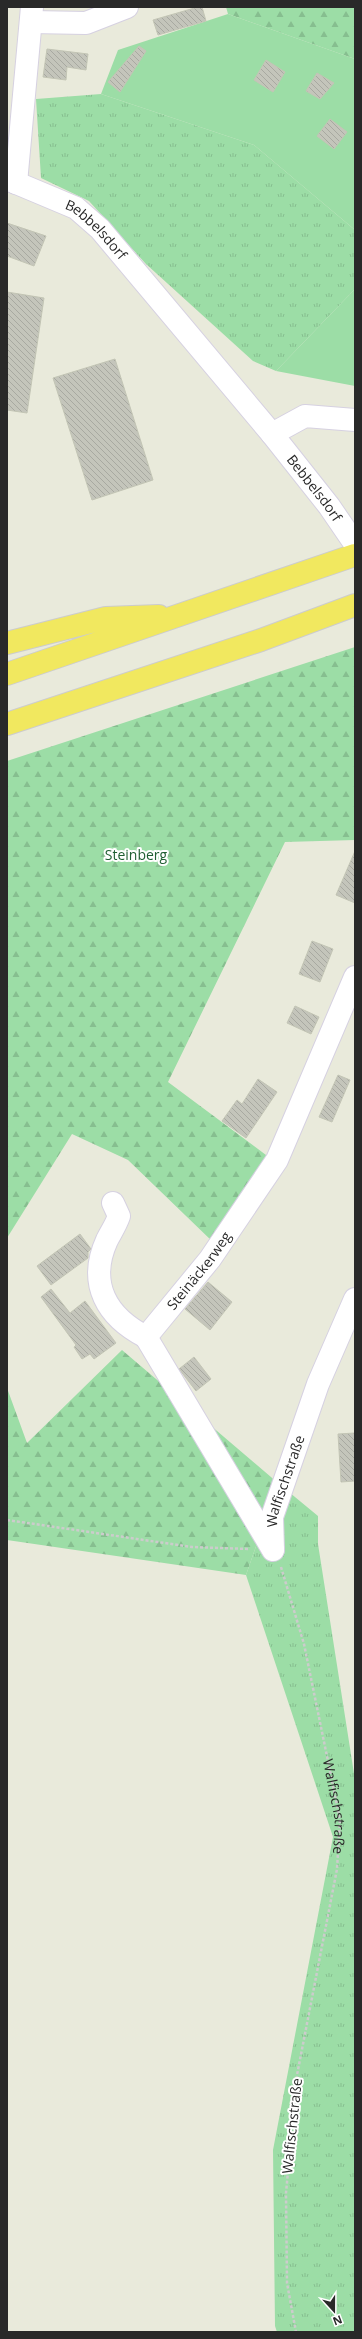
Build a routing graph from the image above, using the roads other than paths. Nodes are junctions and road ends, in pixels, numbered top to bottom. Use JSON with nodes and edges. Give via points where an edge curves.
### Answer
{"nodes":[{"id":1,"x":127,"y":7,"type":"edge"},
{"id":2,"x":31,"y":15,"type":"edge"},
{"id":3,"x":12,"y":181,"type":"edge"},
{"id":4,"x":355,"y":420,"type":"edge"},
{"id":5,"x":272,"y":434,"type":"junction"},
{"id":6,"x":355,"y":544,"type":"edge"},
{"id":7,"x":355,"y":555,"type":"edge"},
{"id":8,"x":355,"y":605,"type":"edge"},
{"id":9,"x":180,"y":616,"type":"junction"},
{"id":10,"x":7,"y":643,"type":"edge"},
{"id":11,"x":7,"y":674,"type":"edge"},
{"id":12,"x":7,"y":724,"type":"edge"},
{"id":13,"x":355,"y":977,"type":"edge"},
{"id":14,"x":113,"y":1203,"type":"dead end"},
{"id":15,"x":355,"y":1299,"type":"edge"},
{"id":16,"x":146,"y":1337,"type":"junction"}],
"edges":[{"from":1,"to":2,"type":"street","via":[[86,24]]},
{"from":2,"to":3,"type":"street","name":"Bebbelsdorf"},
{"from":3,"to":5,"type":"street","name":"Bebbelsdorf","via":[[76,208],[100,230]]},
{"from":4,"to":5,"type":"street","via":[[305,416]]},
{"from":5,"to":6,"type":"street","name":"Bebbelsdorf","via":[[329,506]]},
{"from":7,"to":9,"type":"highway"},
{"from":8,"to":12,"type":"highway","via":[[261,640]]},
{"from":9,"to":10,"type":"highway","via":[[106,618]]},
{"from":9,"to":11,"type":"highway"},
{"from":13,"to":16,"type":"street","name":"Steinäckerweg","via":[[277,1160],[210,1259]]},
{"from":14,"to":16,"type":"street","via":[[119,1216],[102,1254],[101,1287],[106,1302],[119,1320]]},
{"from":15,"to":16,"type":"street","name":"Walfischstraße","via":[[318,1384],[272,1517],[273,1550]]}]}
